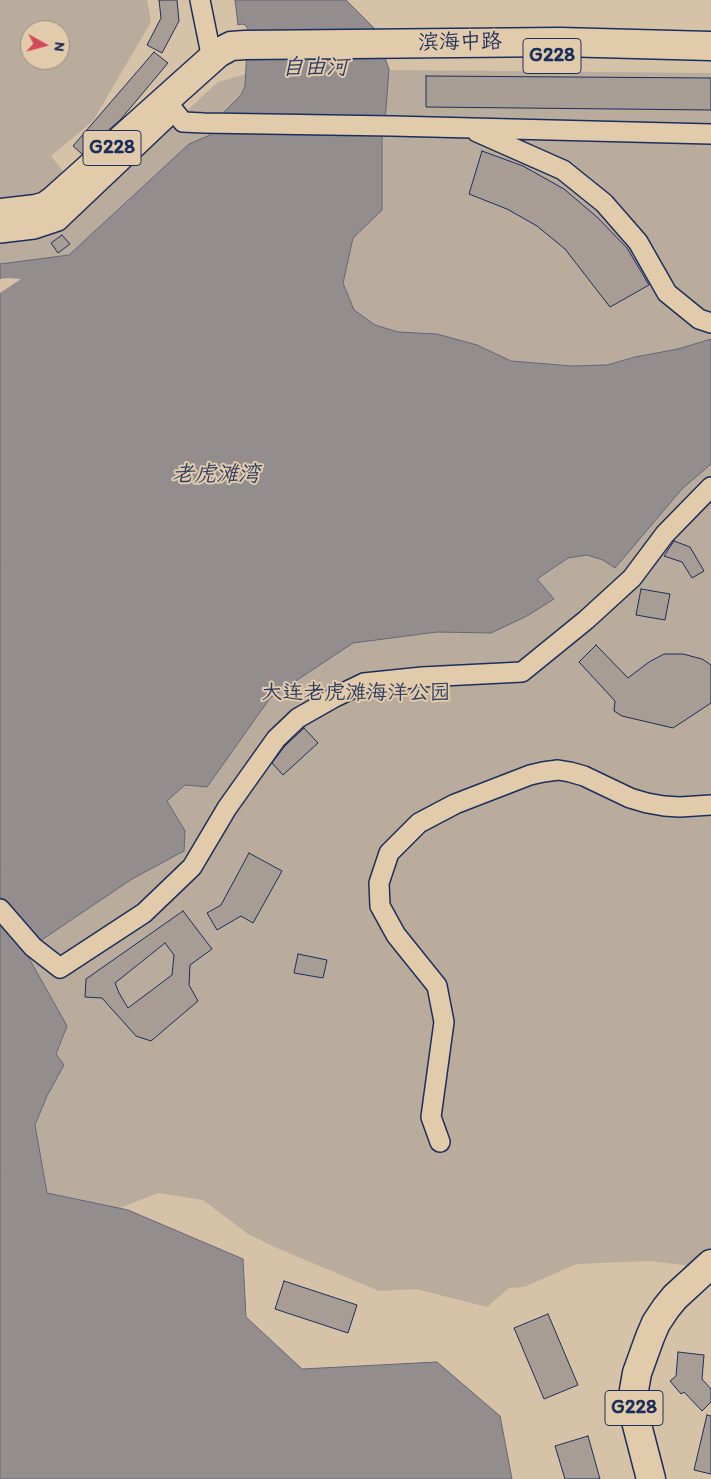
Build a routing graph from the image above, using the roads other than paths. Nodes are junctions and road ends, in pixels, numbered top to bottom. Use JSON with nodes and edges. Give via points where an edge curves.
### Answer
{"nodes":[{"id":1,"x":200,"y":0,"type":"edge"},
{"id":2,"x":711,"y":46,"type":"edge"},
{"id":3,"x":393,"y":52,"type":"junction"},
{"id":4,"x":212,"y":59,"type":"junction"},
{"id":5,"x":711,"y":59,"type":"edge"},
{"id":6,"x":470,"y":128,"type":"junction"},
{"id":7,"x":711,"y":134,"type":"edge"},
{"id":8,"x":0,"y":213,"type":"edge"},
{"id":9,"x":0,"y":233,"type":"edge"},
{"id":10,"x":711,"y":323,"type":"edge"},
{"id":11,"x":711,"y":487,"type":"edge"},
{"id":12,"x":711,"y":805,"type":"edge"},
{"id":13,"x":0,"y":908,"type":"edge"},
{"id":14,"x":440,"y":1142,"type":"dead end"},
{"id":15,"x":711,"y":1264,"type":"edge"},
{"id":16,"x":711,"y":1282,"type":"edge"},
{"id":17,"x":650,"y":1337,"type":"junction"},
{"id":18,"x":651,"y":1479,"type":"edge"}],
"edges":[{"from":1,"to":4,"type":"street"},
{"from":2,"to":3,"type":"highway","name":"滨海中路","number":"G228","via":[[560,42]]},
{"from":3,"to":4,"type":"highway","name":"滨海中路","number":"G228","via":[[244,52],[231,46]]},
{"from":3,"to":5,"type":"highway","name":"滨海中路","number":"G228"},
{"from":4,"to":8,"type":"highway","name":"滨海中路","number":"G228","via":[[46,206]]},
{"from":6,"to":7,"type":"street"},
{"from":6,"to":9,"type":"street","via":[[183,122],[174,111],[58,221],[34,229]]},
{"from":6,"to":10,"type":"street","via":[[563,170],[604,203],[638,242],[667,292],[699,319]]},
{"from":11,"to":13,"type":"street","via":[[665,534],[632,578],[522,672],[364,682],[298,718],[276,739],[227,808],[192,867],[144,913],[60,968],[33,947]]},
{"from":12,"to":14,"type":"street","via":[[680,807],[647,803],[584,776],[558,770],[543,772],[455,804],[419,823],[389,853],[379,883],[380,906],[396,935],[437,986],[444,1022],[431,1117]]},
{"from":15,"to":17,"type":"highway","number":"G228","via":[[675,1297]]},
{"from":16,"to":17,"type":"highway","number":"G228"},
{"from":17,"to":18,"type":"highway","number":"G228","via":[[637,1373],[634,1406]]}]}
